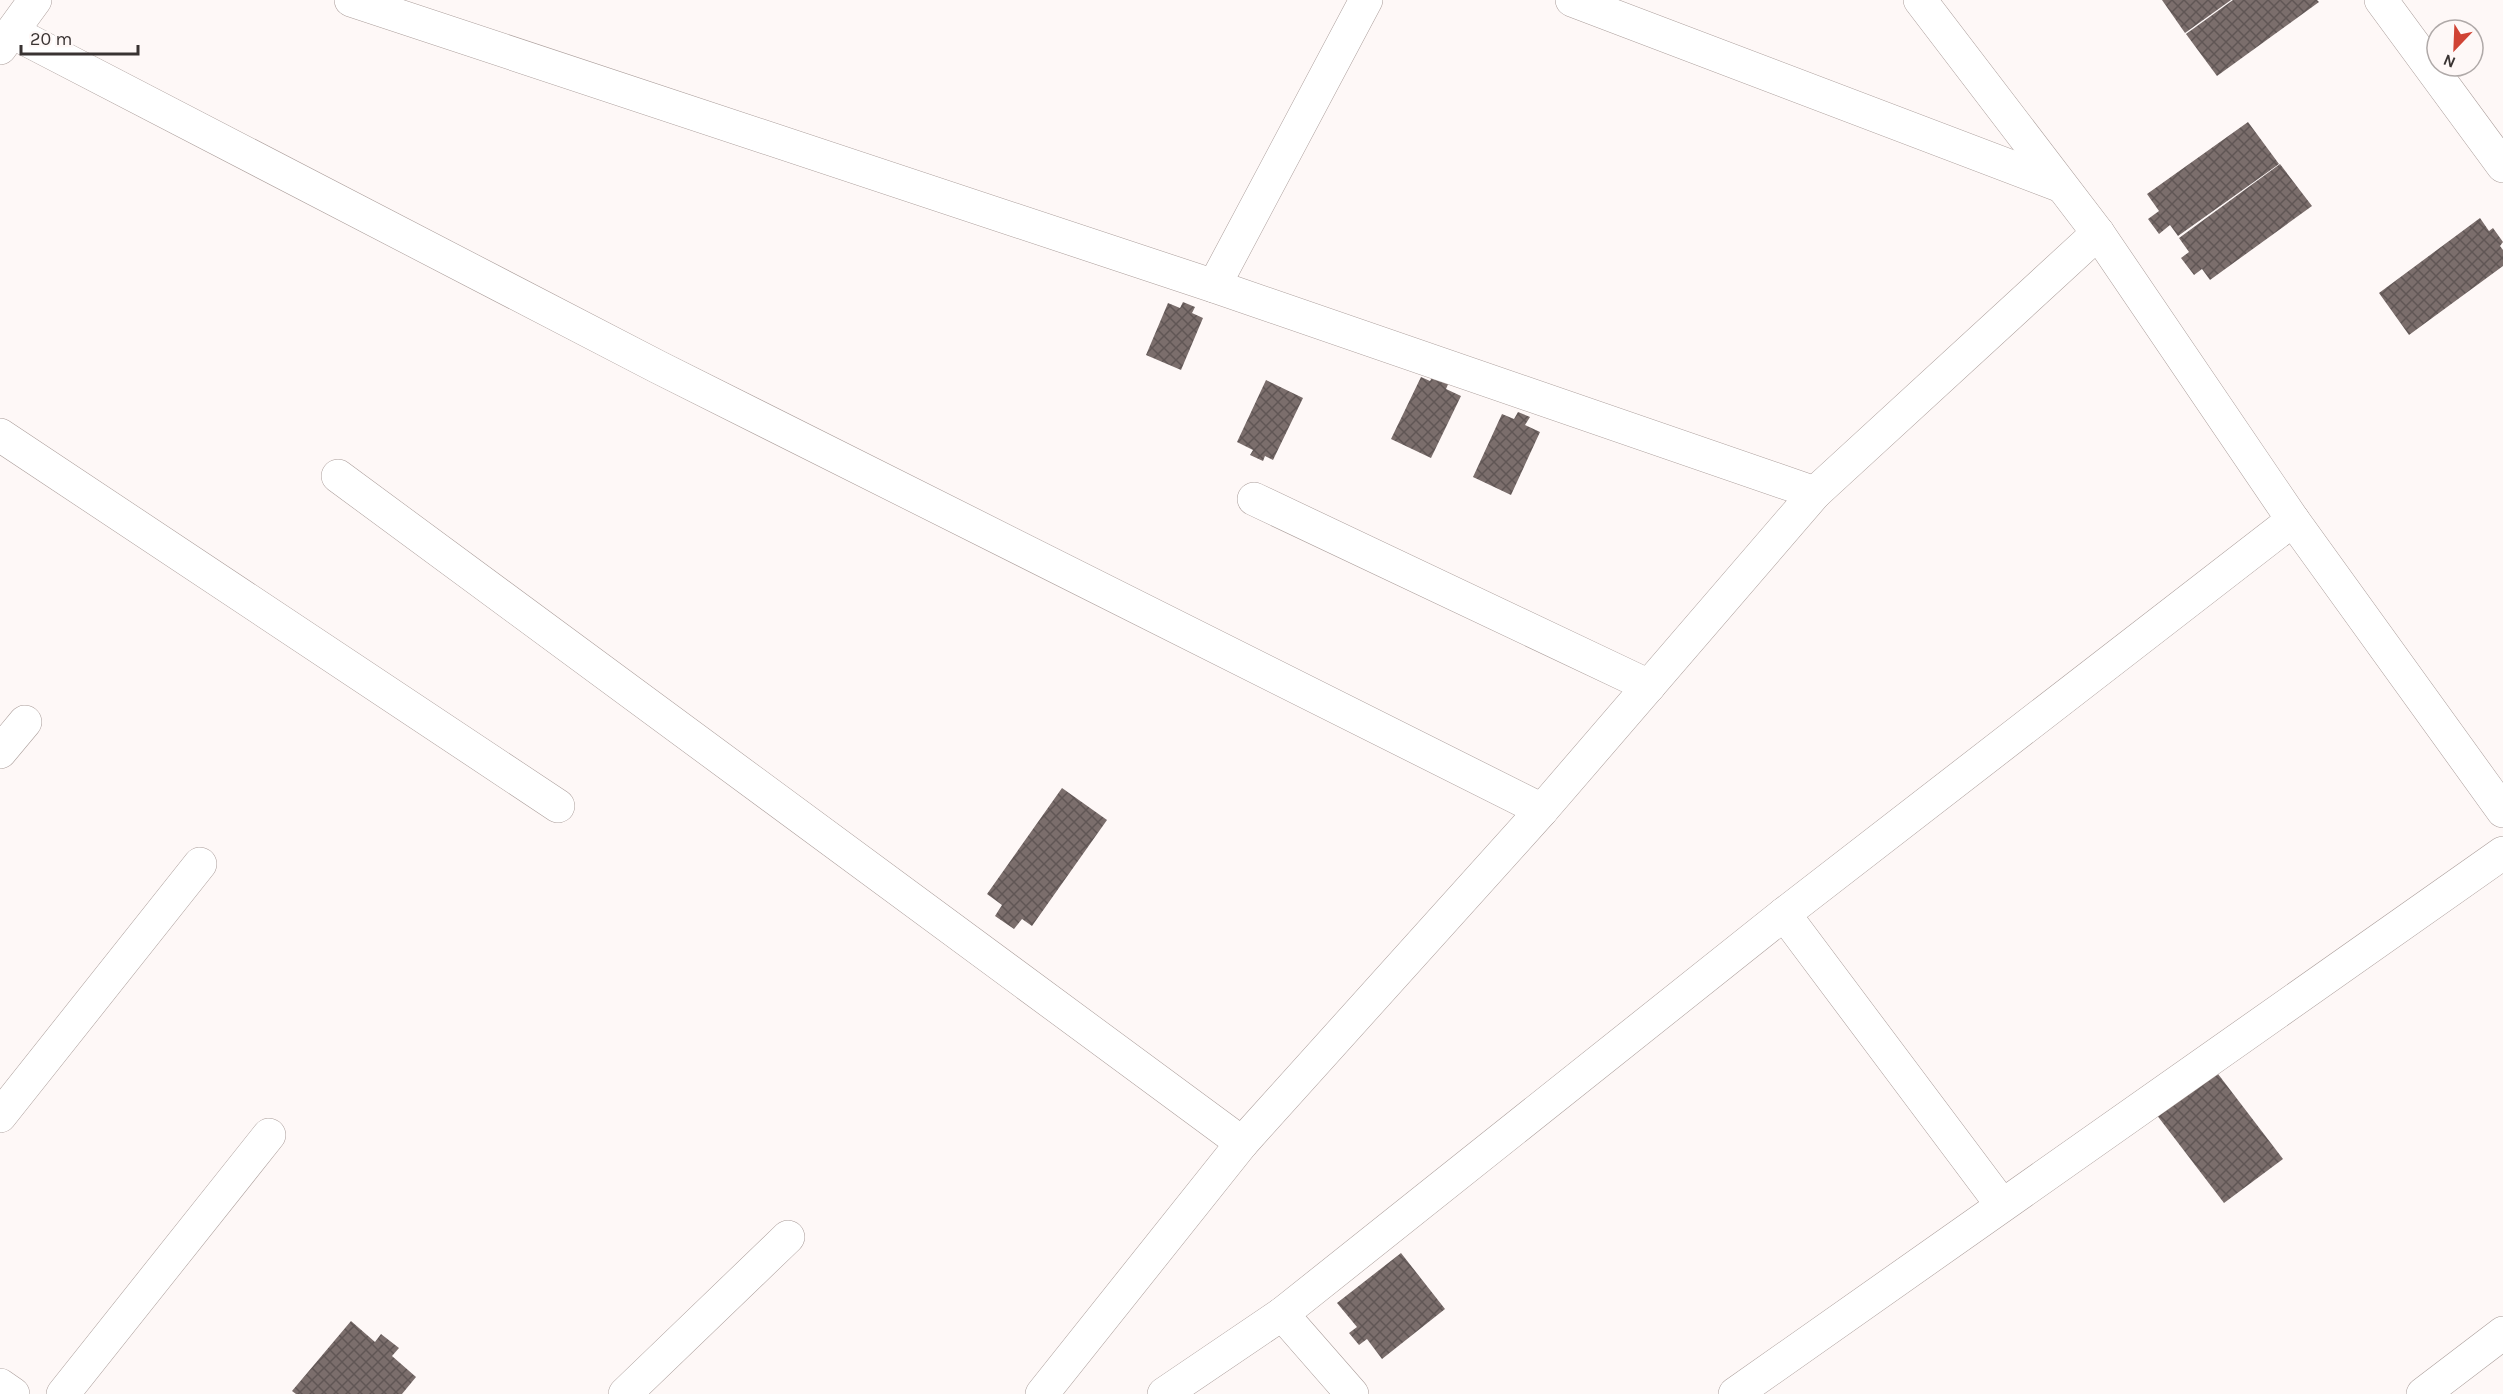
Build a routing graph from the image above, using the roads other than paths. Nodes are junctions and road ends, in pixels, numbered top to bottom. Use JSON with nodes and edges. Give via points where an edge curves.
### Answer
{"nodes":[{"id":1,"x":35,"y":0,"type":"edge"},
{"id":2,"x":351,"y":0,"type":"edge"},
{"id":3,"x":1366,"y":0,"type":"edge"},
{"id":4,"x":1572,"y":0,"type":"edge"},
{"id":5,"x":1920,"y":0,"type":"edge"},
{"id":6,"x":2381,"y":0,"type":"edge"},
{"id":7,"x":6,"y":40,"type":"edge"},
{"id":8,"x":2503,"y":166,"type":"edge"},
{"id":9,"x":2059,"y":185,"type":"junction"},
{"id":10,"x":2098,"y":232,"type":"junction"},
{"id":11,"x":1214,"y":286,"type":"junction"},
{"id":12,"x":0,"y":435,"type":"edge"},
{"id":13,"x":338,"y":476,"type":"dead end"},
{"id":14,"x":1815,"y":493,"type":"junction"},
{"id":15,"x":1254,"y":499,"type":"dead end"},
{"id":16,"x":2293,"y":520,"type":"junction"},
{"id":17,"x":1649,"y":686,"type":"junction"},
{"id":18,"x":25,"y":722,"type":"dead end"},
{"id":19,"x":0,"y":752,"type":"edge"},
{"id":20,"x":558,"y":806,"type":"dead end"},
{"id":21,"x":1542,"y":810,"type":"junction"},
{"id":22,"x":2503,"y":811,"type":"edge"},
{"id":23,"x":2503,"y":853,"type":"edge"},
{"id":24,"x":200,"y":864,"type":"dead end"},
{"id":25,"x":1784,"y":914,"type":"junction"},
{"id":26,"x":0,"y":1116,"type":"edge"},
{"id":27,"x":269,"y":1135,"type":"dead end"},
{"id":28,"x":1242,"y":1143,"type":"junction"},
{"id":29,"x":2002,"y":1205,"type":"junction"},
{"id":30,"x":788,"y":1237,"type":"dead end"},
{"id":31,"x":1282,"y":1314,"type":"junction"},
{"id":32,"x":2503,"y":1334,"type":"edge"},
{"id":33,"x":0,"y":1385,"type":"edge"},
{"id":34,"x":13,"y":1394,"type":"edge"},
{"id":35,"x":63,"y":1394,"type":"edge"},
{"id":36,"x":626,"y":1394,"type":"edge"},
{"id":37,"x":1042,"y":1394,"type":"edge"},
{"id":38,"x":1164,"y":1394,"type":"edge"},
{"id":39,"x":1352,"y":1394,"type":"edge"},
{"id":40,"x":1735,"y":1394,"type":"edge"},
{"id":41,"x":2423,"y":1394,"type":"edge"}],
"edges":[{"from":1,"to":7,"type":"street"},
{"from":2,"to":11,"type":"street"},
{"from":3,"to":11,"type":"street"},
{"from":4,"to":9,"type":"street"},
{"from":5,"to":9,"type":"street"},
{"from":6,"to":8,"type":"street"},
{"from":7,"to":21,"type":"street"},
{"from":9,"to":10,"type":"street"},
{"from":10,"to":14,"type":"street"},
{"from":10,"to":16,"type":"street"},
{"from":11,"to":14,"type":"street"},
{"from":12,"to":20,"type":"street"},
{"from":13,"to":28,"type":"street"},
{"from":14,"to":17,"type":"street"},
{"from":15,"to":17,"type":"street"},
{"from":16,"to":22,"type":"street"},
{"from":16,"to":25,"type":"street"},
{"from":17,"to":21,"type":"street"},
{"from":18,"to":19,"type":"street"},
{"from":21,"to":28,"type":"street"},
{"from":23,"to":29,"type":"street"},
{"from":24,"to":26,"type":"street"},
{"from":25,"to":29,"type":"street"},
{"from":25,"to":31,"type":"street"},
{"from":27,"to":35,"type":"street"},
{"from":28,"to":37,"type":"street"},
{"from":29,"to":40,"type":"street"},
{"from":30,"to":36,"type":"street"},
{"from":31,"to":38,"type":"street"},
{"from":31,"to":39,"type":"street"},
{"from":32,"to":41,"type":"street"},
{"from":33,"to":34,"type":"street"}]}
